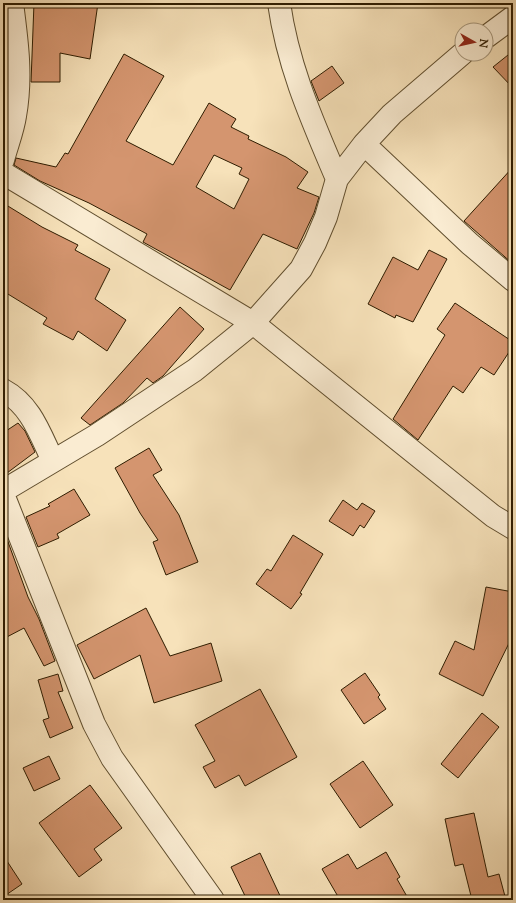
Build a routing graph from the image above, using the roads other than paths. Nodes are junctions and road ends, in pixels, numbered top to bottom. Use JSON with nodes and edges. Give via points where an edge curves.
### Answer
{"nodes":[{"id":1,"x":12,"y":3,"type":"edge"},
{"id":2,"x":279,"y":3,"type":"edge"},
{"id":3,"x":513,"y":17,"type":"edge"},
{"id":4,"x":494,"y":31,"type":"edge"},
{"id":5,"x":454,"y":61,"type":"edge"},
{"id":6,"x":364,"y":144,"type":"junction"},
{"id":7,"x":3,"y":160,"type":"edge"},
{"id":8,"x":3,"y":172,"type":"edge"},
{"id":9,"x":337,"y":179,"type":"junction"},
{"id":10,"x":513,"y":280,"type":"edge"},
{"id":11,"x":253,"y":323,"type":"junction"},
{"id":12,"x":3,"y":390,"type":"edge"},
{"id":13,"x":53,"y":461,"type":"junction"},
{"id":14,"x":3,"y":491,"type":"edge"},
{"id":15,"x":3,"y":494,"type":"edge"},
{"id":16,"x":513,"y":528,"type":"edge"},
{"id":17,"x":212,"y":900,"type":"edge"}],
"edges":[{"from":1,"to":7,"type":"street","via":[[19,54],[19,84],[15,117]]},
{"from":2,"to":9,"type":"street","via":[[282,27],[298,86]]},
{"from":3,"to":4,"type":"street"},
{"from":5,"to":6,"type":"street","via":[[392,114]]},
{"from":6,"to":9,"type":"street"},
{"from":6,"to":10,"type":"street","via":[[470,244]]},
{"from":8,"to":11,"type":"street"},
{"from":9,"to":11,"type":"street","via":[[326,217],[301,269]]},
{"from":11,"to":13,"type":"street","via":[[195,370]]},
{"from":11,"to":16,"type":"street","via":[[493,516]]},
{"from":12,"to":13,"type":"street","via":[[15,397],[29,412]]},
{"from":13,"to":14,"type":"street"},
{"from":15,"to":17,"type":"street","via":[[94,724],[112,758]]}]}
